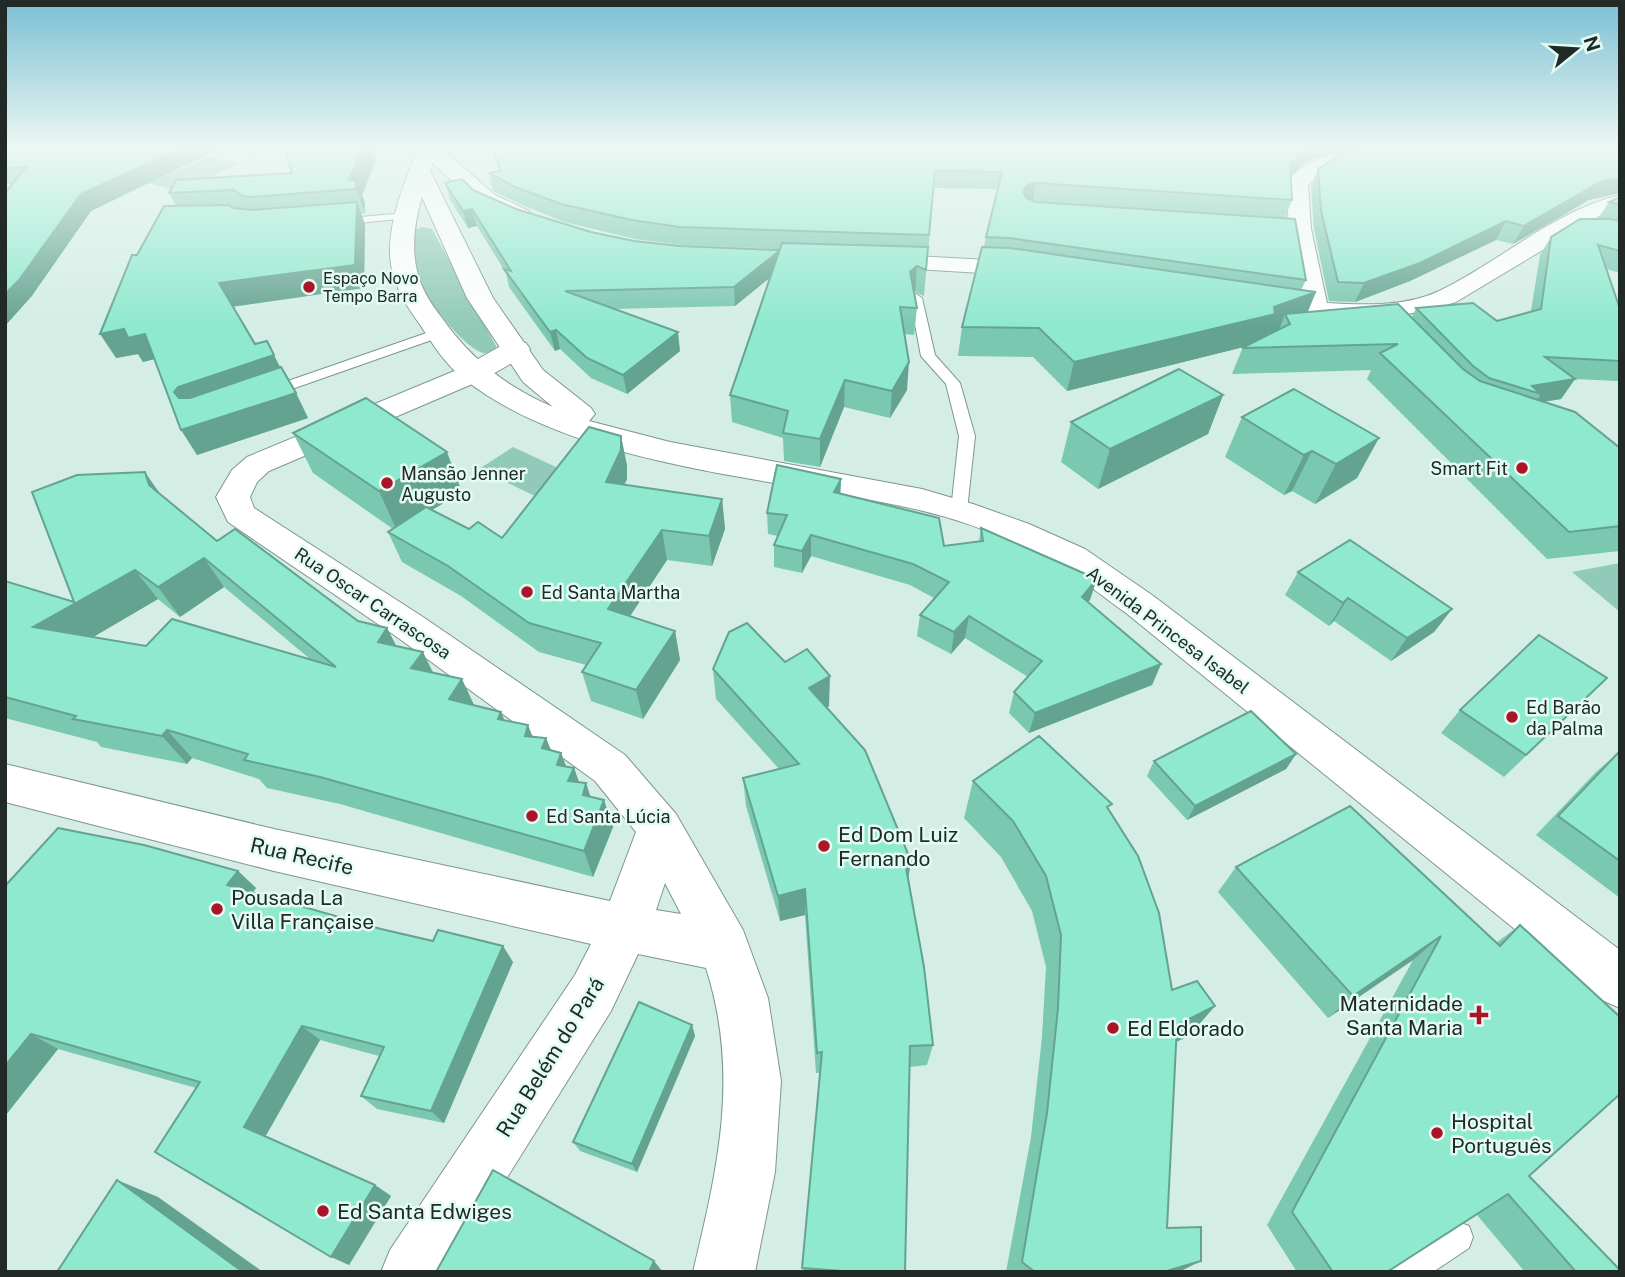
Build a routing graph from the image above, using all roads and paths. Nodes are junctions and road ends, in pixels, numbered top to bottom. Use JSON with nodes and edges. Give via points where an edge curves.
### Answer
{"nodes":[{"id":1,"x":409,"y":207,"type":"edge"},
{"id":2,"x":439,"y":207,"type":"edge"},
{"id":3,"x":502,"y":207,"type":"edge"},
{"id":4,"x":1299,"y":207,"type":"edge"},
{"id":5,"x":1597,"y":207,"type":"edge"},
{"id":6,"x":1615,"y":207,"type":"edge"},
{"id":7,"x":326,"y":223,"type":"edge"},
{"id":8,"x":404,"y":223,"type":"junction"},
{"id":9,"x":444,"y":225,"type":"junction"},
{"id":10,"x":547,"y":226,"type":"edge"},
{"id":11,"x":1273,"y":227,"type":"edge"},
{"id":12,"x":1562,"y":228,"type":"junction"},
{"id":13,"x":1613,"y":228,"type":"edge"},
{"id":14,"x":1300,"y":229,"type":"junction"},
{"id":15,"x":850,"y":260,"type":"edge"},
{"id":16,"x":1058,"y":273,"type":"edge"},
{"id":17,"x":916,"y":298,"type":"edge"},
{"id":18,"x":1234,"y":299,"type":"edge"},
{"id":19,"x":1316,"y":312,"type":"junction"},
{"id":20,"x":438,"y":333,"type":"junction"},
{"id":21,"x":516,"y":349,"type":"junction"},
{"id":22,"x":474,"y":373,"type":"junction"},
{"id":23,"x":249,"y":399,"type":"edge"},
{"id":24,"x":635,"y":444,"type":"junction"},
{"id":25,"x":959,"y":510,"type":"junction"},
{"id":26,"x":5,"y":783,"type":"edge"},
{"id":27,"x":660,"y":828,"type":"junction"},
{"id":28,"x":625,"y":928,"type":"junction"},
{"id":29,"x":725,"y":947,"type":"junction"},
{"id":30,"x":1620,"y":982,"type":"edge"},
{"id":31,"x":1458,"y":1237,"type":"edge"},
{"id":32,"x":412,"y":1272,"type":"edge"},
{"id":33,"x":724,"y":1272,"type":"edge"},
{"id":34,"x":1405,"y":1272,"type":"edge"}],
"edges":[{"from":1,"to":8,"type":"street","name":"Avenida Princesa Isabel"},
{"from":2,"to":9,"type":"street","name":"Avenida Princesa Isabel"},
{"from":3,"to":10,"type":"street"},
{"from":4,"to":14,"type":"street"},
{"from":5,"to":12,"type":"street"},
{"from":6,"to":13,"type":"street"},
{"from":7,"to":8,"type":"lane"},
{"from":8,"to":9,"type":"street"},
{"from":8,"to":20,"type":"street","name":"Avenida Princesa Isabel","via":[[404,271]]},
{"from":9,"to":21,"type":"street","name":"Avenida Princesa Isabel","via":[[481,298]]},
{"from":11,"to":14,"type":"street"},
{"from":12,"to":13,"type":"street"},
{"from":12,"to":19,"type":"street","via":[[1424,306],[1386,318]]},
{"from":14,"to":19,"type":"street"},
{"from":15,"to":16,"type":"street"},
{"from":17,"to":25,"type":"lane","via":[[928,356],[953,383],[967,436]]},
{"from":18,"to":19,"type":"street"},
{"from":20,"to":22,"type":"street","name":"Avenida Princesa Isabel"},
{"from":20,"to":23,"type":"lane"},
{"from":21,"to":22,"type":"street","name":"Rua Oscar Carrascosa"},
{"from":21,"to":24,"type":"street","name":"Avenida Princesa Isabel","via":[[533,376],[556,397],[587,420]]},
{"from":22,"to":24,"type":"street","name":"Avenida Princesa Isabel","via":[[574,428]]},
{"from":22,"to":27,"type":"street","name":"Rua Oscar Carrascosa","via":[[258,464],[243,477],[233,497],[240,514],[610,768]]},
{"from":24,"to":25,"type":"street","name":"Avenida Princesa Isabel"},
{"from":25,"to":30,"type":"street","name":"Avenida Princesa Isabel","via":[[1017,531],[1075,560],[1139,604]]},
{"from":26,"to":28,"type":"street","name":"Rua Recife","via":[[190,831]]},
{"from":27,"to":28,"type":"street","name":"Rua Belém do Pará"},
{"from":27,"to":29,"type":"street","name":"Rua Oscar Carrascosa"},
{"from":28,"to":29,"type":"street","name":"Rua Recife"},
{"from":28,"to":32,"type":"street","name":"Rua Belém do Pará","via":[[593,993]]},
{"from":29,"to":33,"type":"street","name":"Rua Oscar Carrascosa","via":[[742,998],[753,1081],[746,1172]]},
{"from":31,"to":34,"type":"lane"}]}
